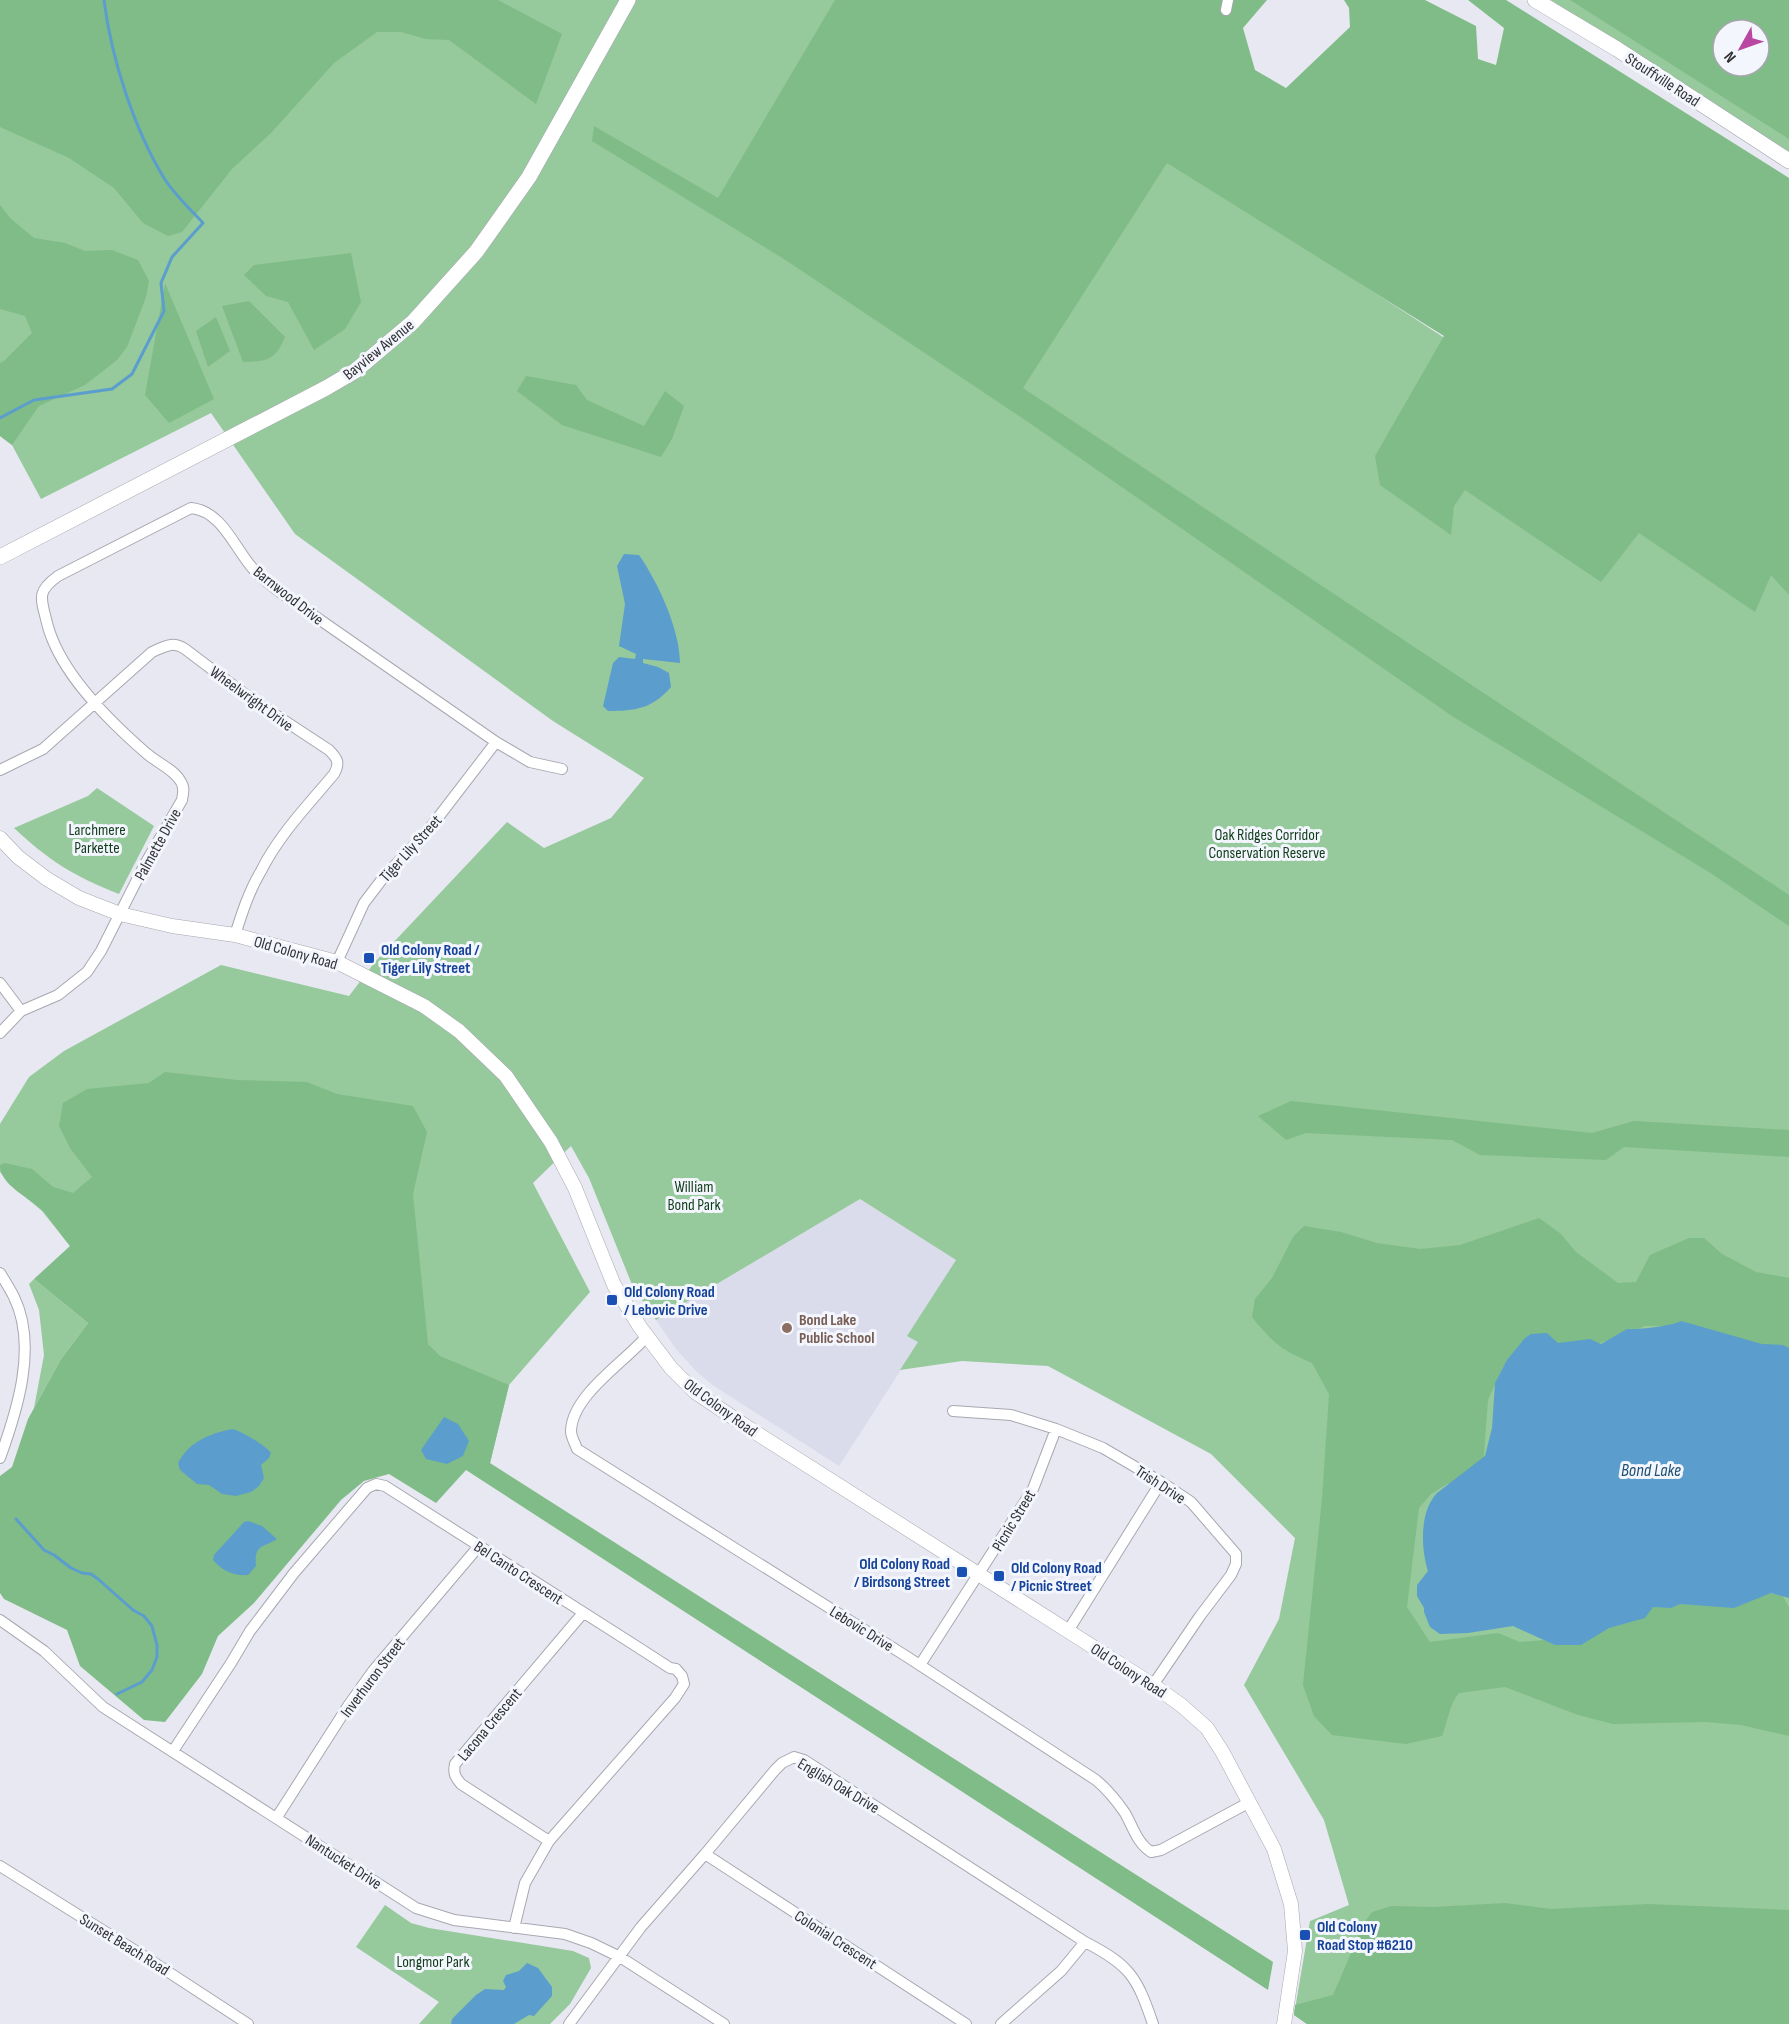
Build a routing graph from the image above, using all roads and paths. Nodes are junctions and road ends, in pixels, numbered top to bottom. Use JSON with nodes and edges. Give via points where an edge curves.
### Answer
{"nodes":[{"id":1,"x":628,"y":0,"type":"edge"},
{"id":2,"x":1535,"y":0,"type":"edge"},
{"id":3,"x":1789,"y":162,"type":"edge"},
{"id":4,"x":0,"y":557,"type":"edge"},
{"id":5,"x":96,"y":703,"type":"junction"},
{"id":6,"x":496,"y":742,"type":"junction"},
{"id":7,"x":562,"y":769,"type":"dead end"},
{"id":8,"x":0,"y":770,"type":"edge"},
{"id":9,"x":0,"y":838,"type":"edge"},
{"id":10,"x":120,"y":914,"type":"junction"},
{"id":11,"x":235,"y":936,"type":"junction"},
{"id":12,"x":337,"y":962,"type":"junction"},
{"id":13,"x":0,"y":983,"type":"edge"},
{"id":14,"x":21,"y":1011,"type":"junction"},
{"id":15,"x":0,"y":1033,"type":"edge"},
{"id":16,"x":0,"y":1273,"type":"edge"},
{"id":17,"x":647,"y":1336,"type":"junction"},
{"id":18,"x":953,"y":1411,"type":"dead end"},
{"id":19,"x":1056,"y":1429,"type":"junction"},
{"id":20,"x":0,"y":1458,"type":"edge"},
{"id":21,"x":1161,"y":1482,"type":"junction"},
{"id":22,"x":479,"y":1546,"type":"junction"},
{"id":23,"x":979,"y":1575,"type":"junction"},
{"id":24,"x":583,"y":1613,"type":"junction"},
{"id":25,"x":0,"y":1620,"type":"edge"},
{"id":26,"x":1068,"y":1631,"type":"junction"},
{"id":27,"x":920,"y":1665,"type":"junction"},
{"id":28,"x":1153,"y":1685,"type":"junction"},
{"id":29,"x":172,"y":1751,"type":"junction"},
{"id":30,"x":1248,"y":1803,"type":"junction"},
{"id":31,"x":277,"y":1817,"type":"junction"},
{"id":32,"x":549,"y":1841,"type":"junction"},
{"id":33,"x":705,"y":1854,"type":"junction"},
{"id":34,"x":0,"y":1866,"type":"edge"},
{"id":35,"x":514,"y":1928,"type":"junction"},
{"id":36,"x":1085,"y":1942,"type":"junction"},
{"id":37,"x":620,"y":1957,"type":"junction"},
{"id":38,"x":236,"y":2021,"type":"edge"},
{"id":39,"x":248,"y":2024,"type":"edge"},
{"id":40,"x":569,"y":2024,"type":"edge"},
{"id":41,"x":724,"y":2024,"type":"edge"},
{"id":42,"x":966,"y":2024,"type":"edge"},
{"id":43,"x":1001,"y":2024,"type":"edge"},
{"id":44,"x":1153,"y":2024,"type":"edge"},
{"id":45,"x":1284,"y":2024,"type":"edge"}],
"edges":[{"from":1,"to":4,"type":"main road","name":"Bayview Avenue","via":[[529,177],[476,252],[413,322],[336,383]]},
{"from":2,"to":3,"type":"main road","name":"Stouffville Road"},
{"from":5,"to":6,"type":"street","name":"Barnwood Drive","via":[[76,682],[49,632],[40,597],[45,585],[191,508],[202,509],[215,517],[255,571],[280,592]]},
{"from":5,"to":8,"type":"street","name":"Wheelwright Drive","via":[[43,749]]},
{"from":5,"to":10,"type":"street","name":"Palmette Drive","via":[[133,742],[171,770],[184,790]]},
{"from":5,"to":11,"type":"street","name":"Wheelwright Drive","via":[[152,652],[177,644],[337,757],[339,765],[334,774],[261,869]]},
{"from":6,"to":7,"type":"street","name":"Barnwood Drive","via":[[530,762]]},
{"from":6,"to":12,"type":"street","name":"Tiger Lily Street","via":[[430,828],[364,903]]},
{"from":9,"to":10,"type":"street","name":"Old Colony Road","via":[[47,879],[79,898]]},
{"from":10,"to":11,"type":"street","name":"Old Colony Road"},
{"from":10,"to":14,"type":"street","via":[[87,972],[58,995]]},
{"from":11,"to":12,"type":"street","name":"Old Colony Road"},
{"from":12,"to":17,"type":"street","name":"Old Colony Road","via":[[424,1006],[459,1030],[506,1076],[575,1188],[614,1286]]},
{"from":13,"to":14,"type":"street"},
{"from":14,"to":15,"type":"street"},
{"from":16,"to":20,"type":"street","via":[[15,1299],[24,1335],[24,1372]]},
{"from":17,"to":23,"type":"street","name":"Old Colony Road","via":[[695,1392]]},
{"from":17,"to":27,"type":"street","name":"Lebovic Drive","via":[[596,1384],[579,1407],[570,1433],[577,1449]]},
{"from":18,"to":19,"type":"street","name":"Trish Drive","via":[[1011,1415]]},
{"from":19,"to":21,"type":"street","name":"Trish Drive","via":[[1103,1448]]},
{"from":19,"to":23,"type":"street","name":"Picnic Street","via":[[1033,1489]]},
{"from":21,"to":26,"type":"street"},
{"from":21,"to":28,"type":"street","name":"Trish Drive","via":[[1191,1502],[1236,1554],[1236,1564]]},
{"from":22,"to":24,"type":"street","name":"Bel Canto Crescent"},
{"from":22,"to":29,"type":"street","name":"Bel Canto Crescent","via":[[386,1486],[376,1484],[367,1488],[249,1631]]},
{"from":22,"to":31,"type":"street","name":"Inverhuron Street","via":[[373,1671]]},
{"from":23,"to":26,"type":"street","name":"Old Colony Road"},
{"from":23,"to":27,"type":"street","name":"Picnic Street"},
{"from":24,"to":32,"type":"street","name":"Lacona Crescent","via":[[455,1764],[455,1777],[460,1784]]},
{"from":24,"to":32,"type":"street","name":"Bel Canto Crescent","via":[[676,1669],[684,1683]]},
{"from":25,"to":29,"type":"street","name":"Nantucket Drive","via":[[44,1651],[103,1707]]},
{"from":26,"to":28,"type":"street","name":"Old Colony Road"},
{"from":27,"to":30,"type":"street","name":"Lebovic Drive","via":[[1096,1780],[1113,1795],[1141,1846],[1151,1852]]},
{"from":28,"to":30,"type":"street","name":"Old Colony Road","via":[[1207,1728]]},
{"from":29,"to":31,"type":"street","name":"Nantucket Drive"},
{"from":30,"to":45,"type":"street","name":"Old Colony Road","via":[[1274,1849],[1291,1905],[1295,1951]]},
{"from":31,"to":35,"type":"street","name":"Nantucket Drive","via":[[416,1908],[454,1920]]},
{"from":32,"to":35,"type":"street","name":"Bel Canto Crescent","via":[[525,1883]]},
{"from":33,"to":36,"type":"street","name":"English Oak Drive","via":[[775,1770],[794,1757]]},
{"from":33,"to":37,"type":"street","name":"English Oak Drive"},
{"from":33,"to":42,"type":"street","name":"Colonial Crescent"},
{"from":34,"to":38,"type":"street","name":"Sunset Beach Road","via":[[147,1958]]},
{"from":35,"to":37,"type":"street","name":"Nantucket Drive","via":[[565,1935]]},
{"from":36,"to":43,"type":"street","via":[[1061,1971]]},
{"from":36,"to":44,"type":"street","name":"English Oak Drive","via":[[1109,1954],[1129,1972],[1142,1993]]},
{"from":37,"to":40,"type":"street","name":"English Oak Drive"},
{"from":37,"to":41,"type":"street","name":"Nantucket Drive"},
{"from":38,"to":39,"type":"street","name":"Sunset Beach Road"}]}
